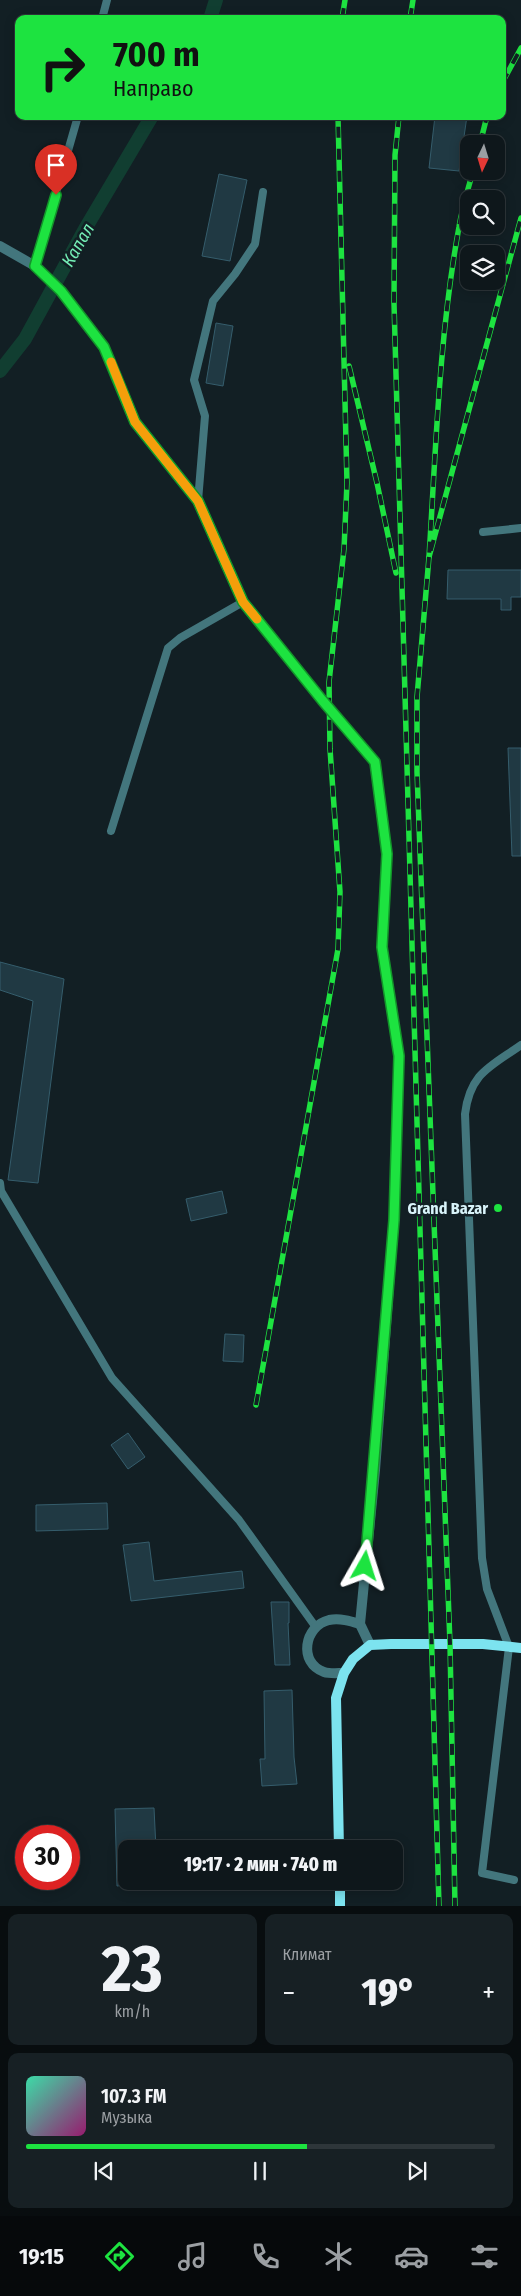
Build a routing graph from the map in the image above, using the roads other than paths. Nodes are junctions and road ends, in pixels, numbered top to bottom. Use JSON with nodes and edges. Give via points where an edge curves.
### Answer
{"nodes":[{"id":1,"x":107,"y":0,"type":"edge"},
{"id":2,"x":103,"y":15,"type":"edge"},
{"id":3,"x":77,"y":120,"type":"edge"},
{"id":4,"x":263,"y":192,"type":"dead end"},
{"id":5,"x":0,"y":246,"type":"edge"},
{"id":6,"x":35,"y":266,"type":"junction"},
{"id":7,"x":198,"y":501,"type":"junction"},
{"id":8,"x":521,"y":528,"type":"edge"},
{"id":9,"x":483,"y":532,"type":"dead end"},
{"id":10,"x":243,"y":602,"type":"junction"},
{"id":11,"x":111,"y":831,"type":"dead end"},
{"id":12,"x":521,"y":1045,"type":"edge"},
{"id":13,"x":0,"y":1183,"type":"edge"},
{"id":14,"x":360,"y":1624,"type":"junction"},
{"id":15,"x":315,"y":1626,"type":"junction"},
{"id":16,"x":370,"y":1645,"type":"junction"},
{"id":17,"x":509,"y":1647,"type":"junction"},
{"id":18,"x":521,"y":1648,"type":"edge"},
{"id":19,"x":344,"y":1674,"type":"junction"},
{"id":20,"x":339,"y":1840,"type":"edge"},
{"id":21,"x":514,"y":1880,"type":"dead end"},
{"id":22,"x":340,"y":1890,"type":"edge"},
{"id":23,"x":340,"y":1906,"type":"edge"}],
"edges":[{"from":1,"to":2,"type":"lane"},
{"from":3,"to":6,"type":"lane"},
{"from":4,"to":7,"type":"lane","via":[[255,244],[213,301],[194,380],[205,416]]},
{"from":5,"to":6,"type":"street"},
{"from":6,"to":7,"type":"street","via":[[61,291],[104,347],[135,422]]},
{"from":7,"to":10,"type":"street"},
{"from":8,"to":9,"type":"lane"},
{"from":10,"to":11,"type":"lane","via":[[168,648]]},
{"from":10,"to":14,"type":"street","via":[[375,762],[387,854],[382,947],[399,1056],[394,1220]]},
{"from":12,"to":17,"type":"lane","via":[[474,1081],[465,1114],[483,1566],[487,1589]]},
{"from":13,"to":15,"type":"lane","via":[[1,1191],[112,1378],[239,1520]]},
{"from":14,"to":15,"type":"street","via":[[342,1619],[328,1620]]},
{"from":14,"to":16,"type":"street"},
{"from":15,"to":19,"type":"street","via":[[308,1638],[306,1652],[314,1665],[324,1672]]},
{"from":16,"to":17,"type":"main road"},
{"from":16,"to":19,"type":"main road","via":[[353,1659]]},
{"from":17,"to":18,"type":"main road"},
{"from":17,"to":21,"type":"lane","via":[[482,1873]]},
{"from":19,"to":20,"type":"main road","via":[[336,1698]]},
{"from":22,"to":23,"type":"main road"}]}
